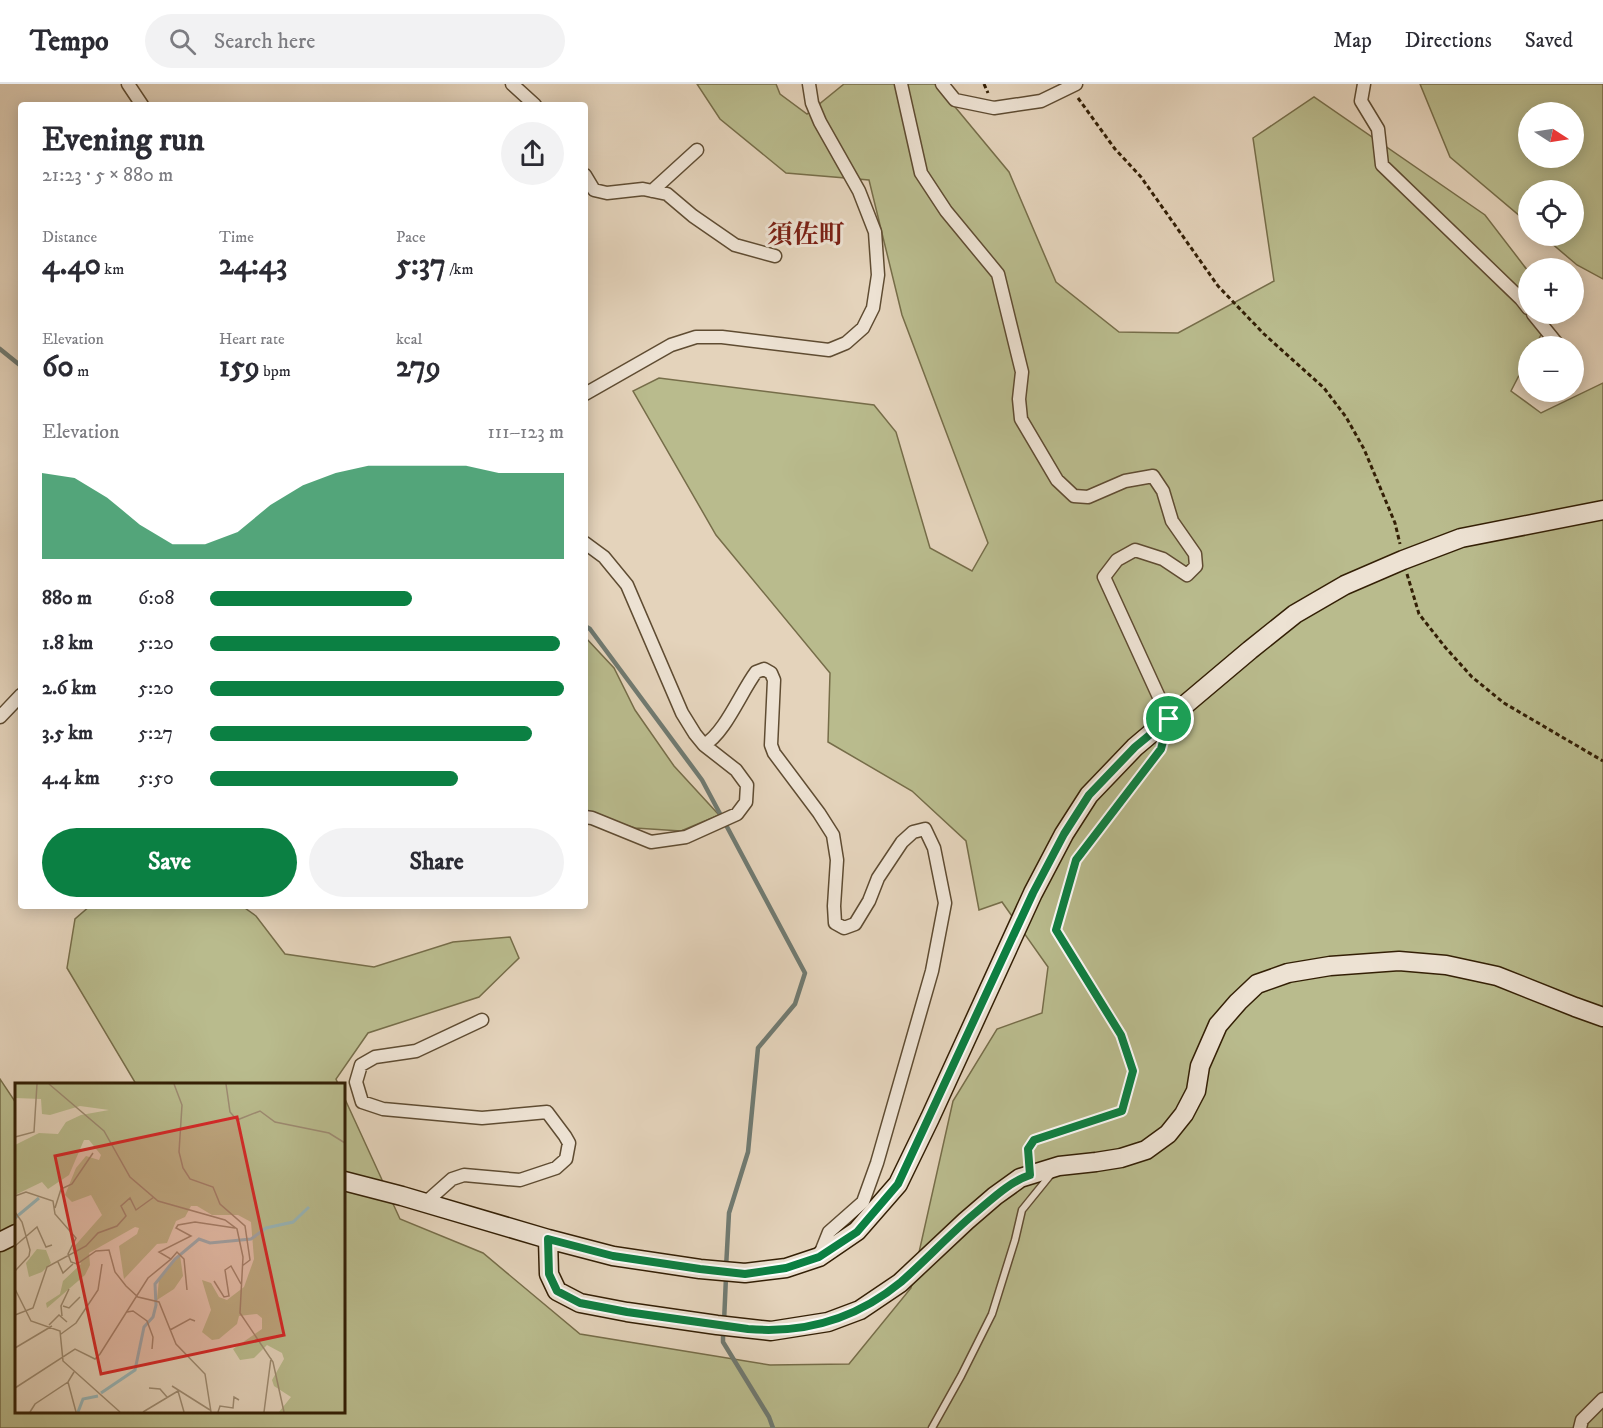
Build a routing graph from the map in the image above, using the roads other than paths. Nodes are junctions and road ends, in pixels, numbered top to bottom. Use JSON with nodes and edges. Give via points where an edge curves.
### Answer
{"nodes":[{"id":1,"x":128,"y":84,"type":"edge"},
{"id":2,"x":512,"y":84,"type":"edge"},
{"id":3,"x":809,"y":84,"type":"edge"},
{"id":4,"x":901,"y":84,"type":"edge"},
{"id":5,"x":942,"y":84,"type":"edge"},
{"id":6,"x":1364,"y":84,"type":"edge"},
{"id":7,"x":1073,"y":85,"type":"edge"},
{"id":8,"x":140,"y":102,"type":"edge"},
{"id":9,"x":532,"y":102,"type":"edge"},
{"id":10,"x":697,"y":150,"type":"dead end"},
{"id":11,"x":588,"y":180,"type":"edge"},
{"id":12,"x":652,"y":191,"type":"junction"},
{"id":13,"x":775,"y":256,"type":"dead end"},
{"id":14,"x":1518,"y":296,"type":"edge"},
{"id":15,"x":1541,"y":324,"type":"edge"},
{"id":16,"x":1551,"y":336,"type":"edge"},
{"id":17,"x":588,"y":392,"type":"edge"},
{"id":18,"x":1603,"y":510,"type":"edge"},
{"id":19,"x":588,"y":545,"type":"edge"},
{"id":20,"x":18,"y":698,"type":"edge"},
{"id":21,"x":0,"y":717,"type":"edge"},
{"id":22,"x":1169,"y":719,"type":"junction"},
{"id":23,"x":704,"y":745,"type":"junction"},
{"id":24,"x":588,"y":817,"type":"edge"},
{"id":25,"x":1603,"y":1017,"type":"edge"},
{"id":26,"x":482,"y":1020,"type":"dead end"},
{"id":27,"x":1059,"y":1166,"type":"junction"},
{"id":28,"x":1030,"y":1175,"type":"junction"},
{"id":29,"x":345,"y":1181,"type":"edge"},
{"id":30,"x":425,"y":1203,"type":"junction"},
{"id":31,"x":15,"y":1234,"type":"edge"},
{"id":32,"x":548,"y":1239,"type":"junction"},
{"id":33,"x":0,"y":1242,"type":"edge"},
{"id":34,"x":819,"y":1257,"type":"junction"},
{"id":35,"x":1603,"y":1399,"type":"edge"},
{"id":36,"x":932,"y":1428,"type":"edge"},
{"id":37,"x":1580,"y":1428,"type":"edge"}],
"edges":[{"from":1,"to":8,"type":"street"},
{"from":2,"to":9,"type":"street"},
{"from":3,"to":17,"type":"street","via":[[820,122],[859,191],[875,232],[878,274],[873,308],[863,328],[846,343],[829,350],[696,337],[671,345]]},
{"from":4,"to":22,"type":"street","via":[[921,172],[946,211],[998,274],[1022,372],[1021,419],[1057,480],[1074,496],[1088,497],[1125,481],[1153,476],[1163,491],[1172,521],[1195,554],[1196,567],[1187,575],[1163,559],[1135,550],[1117,560],[1104,577]]},
{"from":5,"to":7,"type":"street","via":[[955,100],[994,108],[1041,101]]},
{"from":6,"to":14,"type":"street","via":[[1362,101],[1378,129],[1382,165]]},
{"from":10,"to":12,"type":"street"},
{"from":11,"to":12,"type":"street","via":[[594,190],[607,193]]},
{"from":12,"to":13,"type":"street","via":[[667,194],[735,245]]},
{"from":15,"to":16,"type":"street"},
{"from":18,"to":22,"type":"street","via":[[1461,538],[1345,585],[1295,614]]},
{"from":19,"to":23,"type":"street","via":[[604,557],[627,585],[682,713]]},
{"from":20,"to":21,"type":"street"},
{"from":22,"to":28,"type":"lane","via":[[1161,749],[1076,860],[1056,930],[1121,1035],[1133,1071],[1122,1111],[1034,1140],[1028,1149]]},
{"from":22,"to":34,"type":"street","via":[[1135,747],[1089,795],[1064,834],[898,1184],[857,1232]]},
{"from":23,"to":24,"type":"street","via":[[736,770],[747,785],[746,802],[734,816],[686,837],[651,842]]},
{"from":23,"to":34,"type":"street","via":[[726,720],[756,672],[764,669],[774,680],[774,753],[833,835],[837,860],[836,923],[844,928],[855,924],[878,878],[913,832],[925,829],[940,873],[945,903],[932,971],[877,1163],[863,1202],[829,1232]]},
{"from":25,"to":27,"type":"street","via":[[1497,976],[1446,965],[1400,961],[1288,973],[1257,984],[1218,1024],[1200,1066],[1196,1091],[1168,1134],[1146,1150],[1121,1158]]},
{"from":26,"to":30,"type":"street","via":[[416,1051],[375,1057],[361,1065],[356,1083],[362,1102],[383,1109],[482,1118],[547,1112],[569,1143],[567,1159],[556,1168],[520,1180],[464,1175],[452,1179]]},
{"from":27,"to":28,"type":"street"},
{"from":27,"to":36,"type":"lane","via":[[1022,1210],[992,1314]]},
{"from":28,"to":32,"type":"street","via":[[995,1196],[900,1283],[860,1310],[796,1328],[771,1331],[725,1326],[580,1303],[557,1291],[549,1274]]},
{"from":29,"to":30,"type":"street"},
{"from":30,"to":32,"type":"street"},
{"from":31,"to":33,"type":"street"},
{"from":32,"to":34,"type":"street","via":[[613,1256],[745,1274],[786,1268]]},
{"from":35,"to":37,"type":"street","via":[[1582,1420]]}]}
